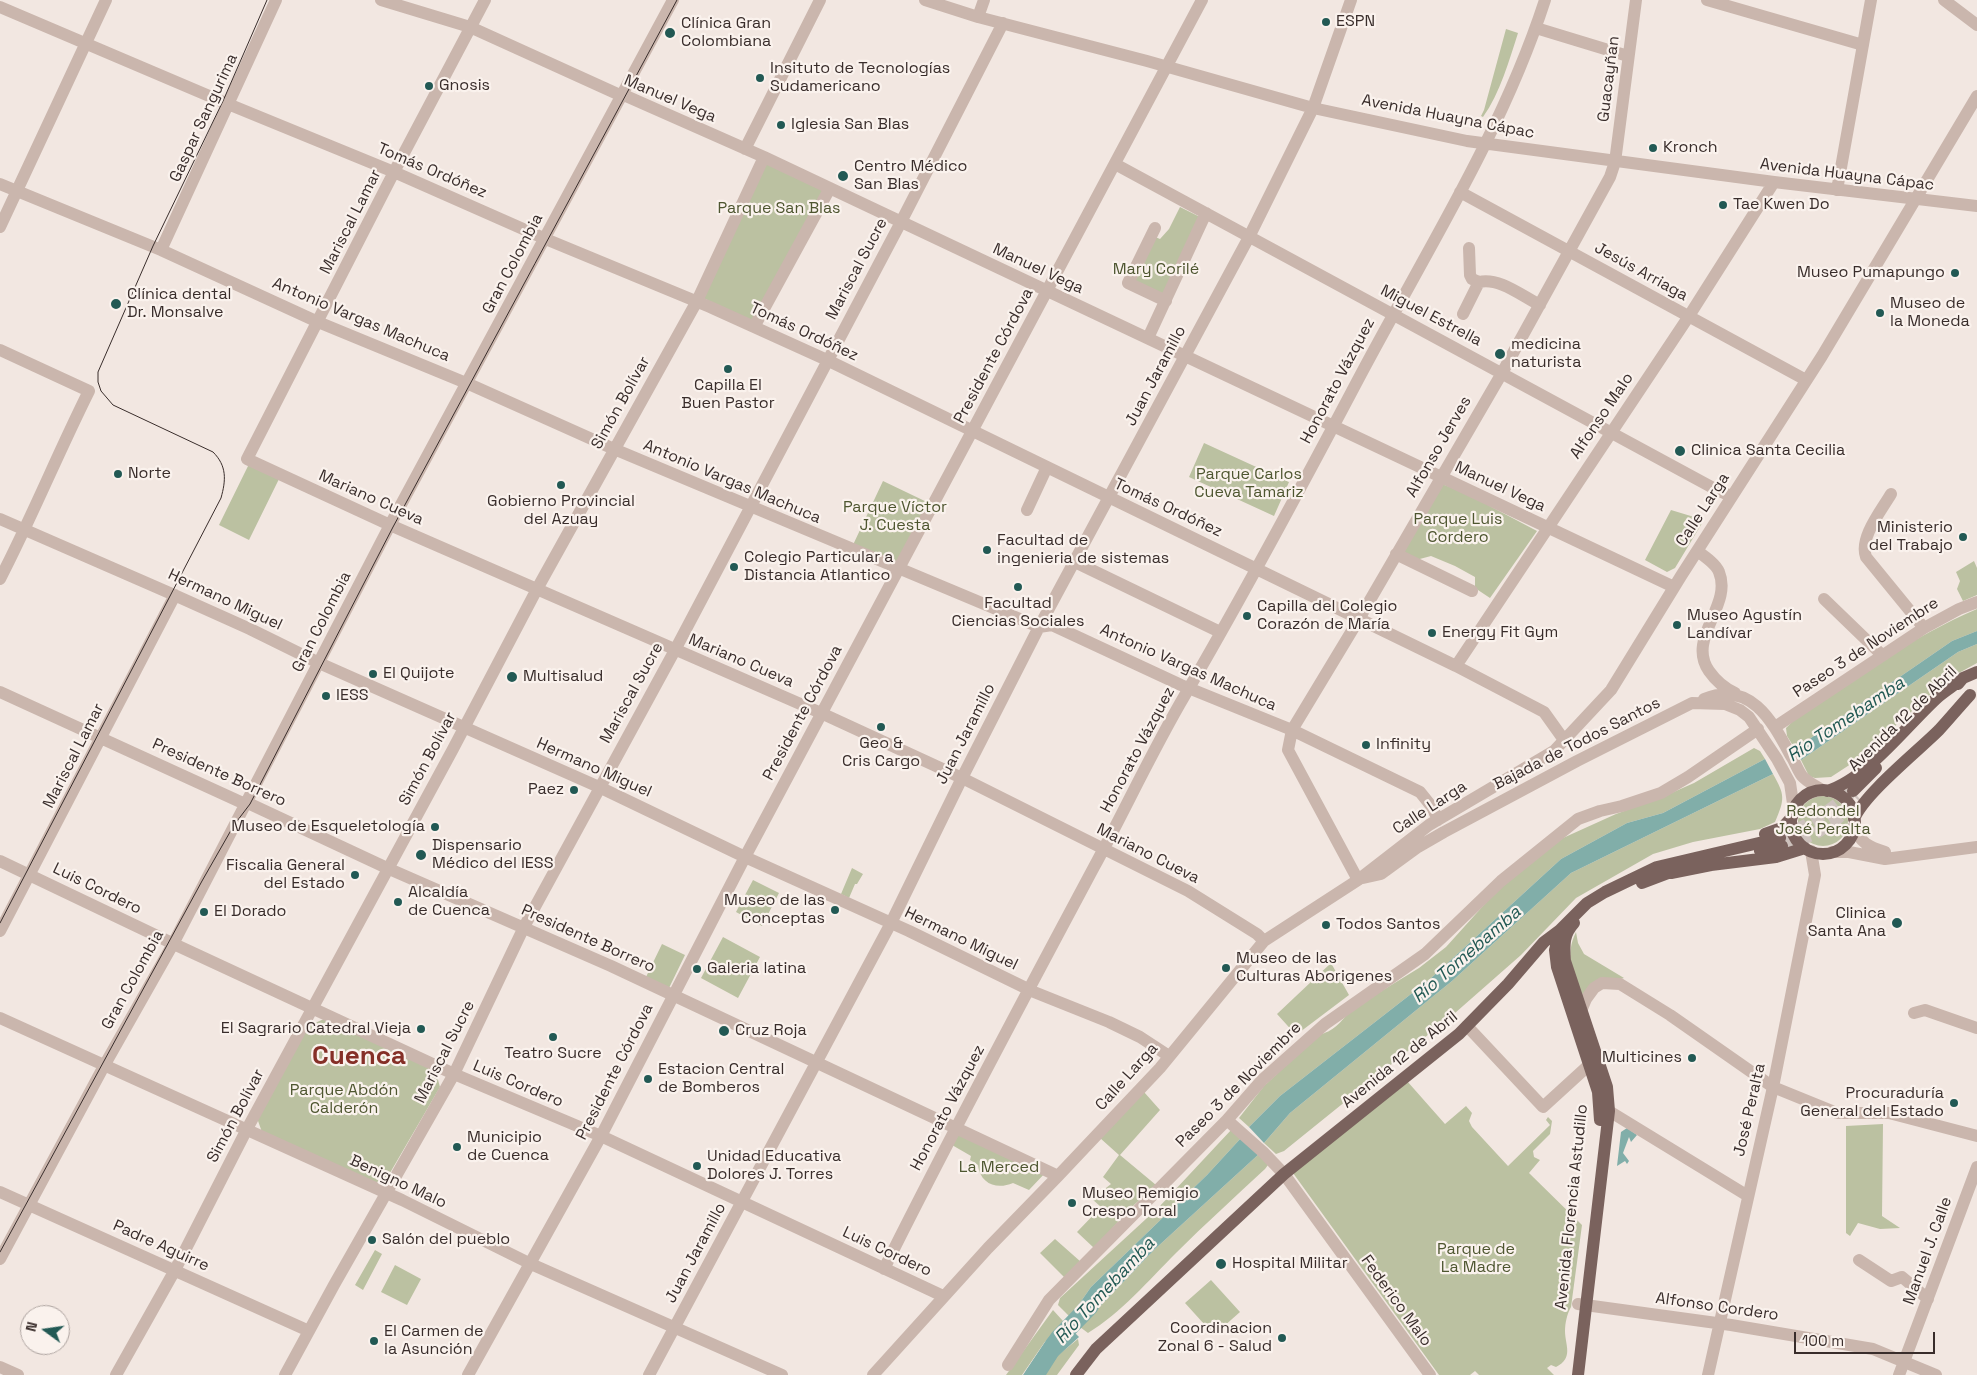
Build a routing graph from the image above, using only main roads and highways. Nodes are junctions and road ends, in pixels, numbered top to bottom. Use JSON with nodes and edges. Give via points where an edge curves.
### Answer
{"nodes":[{"id":1,"x":1977,"y":672,"type":"edge"},
{"id":2,"x":1963,"y":678,"type":"junction"},
{"id":3,"x":1974,"y":692,"type":"edge"},
{"id":4,"x":1825,"y":790,"type":"junction"},
{"id":5,"x":1793,"y":814,"type":"junction"},
{"id":6,"x":1854,"y":823,"type":"junction"},
{"id":7,"x":1808,"y":850,"type":"junction"},
{"id":8,"x":1659,"y":876,"type":"junction"},
{"id":9,"x":1562,"y":936,"type":"junction"},
{"id":10,"x":1544,"y":942,"type":"junction"},
{"id":11,"x":1582,"y":1305,"type":"junction"},
{"id":12,"x":1076,"y":1375,"type":"edge"},
{"id":13,"x":1569,"y":1375,"type":"edge"},
{"id":14,"x":1578,"y":1375,"type":"edge"}],
"edges":[{"from":1,"to":2,"type":"main road","name":"Avenida 12 de Abril"},
{"from":2,"to":3,"type":"main road","name":"Avenida 12 de Abril","via":[[1856,794]]},
{"from":2,"to":4,"type":"main road","via":[[1939,696],[1866,767],[1843,785]]},
{"from":3,"to":6,"type":"main road","via":[[1874,793],[1857,813]]},
{"from":4,"to":5,"type":"main road","via":[[1808,794],[1797,804]]},
{"from":4,"to":6,"type":"main road","via":[[1846,800],[1853,812]]},
{"from":5,"to":7,"type":"main road","via":[[1793,831],[1800,844]]},
{"from":5,"to":10,"type":"main road","via":[[1782,828],[1658,859],[1614,881],[1572,909]]},
{"from":6,"to":7,"type":"main road","via":[[1849,840],[1839,849],[1818,853]]},
{"from":7,"to":8,"type":"main road"},
{"from":8,"to":9,"type":"main road","name":"Avenida 12 de Abril","via":[[1608,896],[1588,910]]},
{"from":8,"to":9,"type":"main road","name":"Avenida 12 de Abril","via":[[1692,864],[1781,842],[1657,867],[1587,903]]},
{"from":9,"to":10,"type":"main road","name":"Avenida 12 de Abril"},
{"from":9,"to":11,"type":"main road","name":"Avenida Florencia Astudillo","via":[[1565,961],[1608,1087],[1609,1111]]},
{"from":9,"to":11,"type":"main road","name":"Avenida Florencia Astudillo","via":[[1555,950],[1557,967],[1598,1092],[1601,1112]]},
{"from":10,"to":12,"type":"main road","name":"Avenida 12 de Abril","via":[[1508,984],[1438,1053],[1284,1174],[1096,1349]]},
{"from":11,"to":13,"type":"main road","name":"Avenida Florencia Astudillo"},
{"from":11,"to":14,"type":"main road","name":"Avenida Florencia Astudillo"}]}
